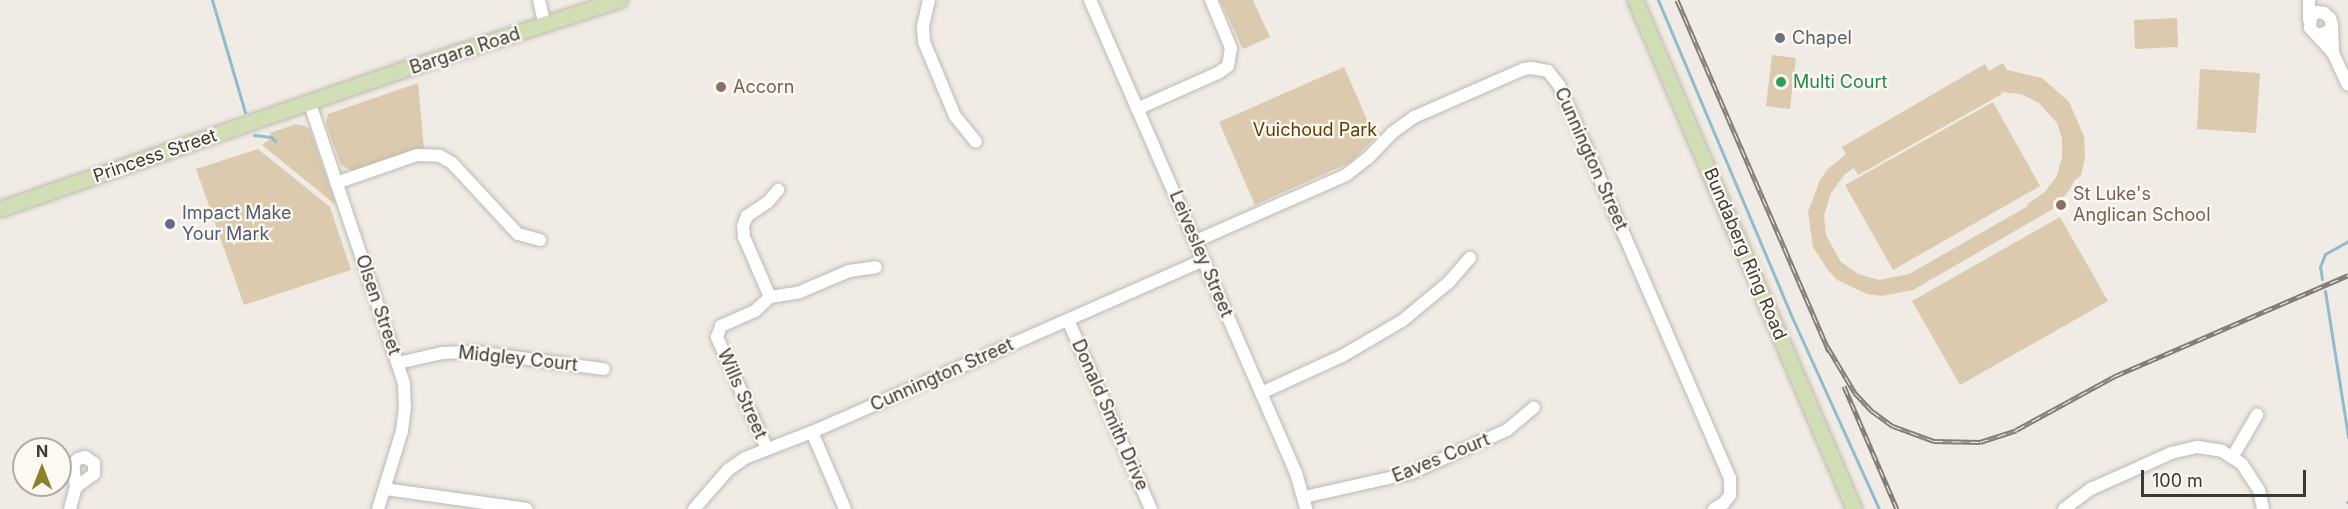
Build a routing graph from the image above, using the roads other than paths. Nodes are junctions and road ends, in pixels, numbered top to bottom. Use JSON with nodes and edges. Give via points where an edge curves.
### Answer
{"nodes":[{"id":1,"x":539,"y":0,"type":"edge"},
{"id":2,"x":620,"y":0,"type":"edge"},
{"id":3,"x":929,"y":0,"type":"edge"},
{"id":4,"x":1090,"y":0,"type":"edge"},
{"id":5,"x":1211,"y":0,"type":"edge"},
{"id":6,"x":1635,"y":0,"type":"edge"},
{"id":7,"x":2310,"y":0,"type":"edge"},
{"id":8,"x":2325,"y":13,"type":"junction"},
{"id":9,"x":2309,"y":20,"type":"junction"},
{"id":10,"x":544,"y":25,"type":"junction"},
{"id":11,"x":2332,"y":25,"type":"junction"},
{"id":12,"x":2318,"y":35,"type":"junction"},
{"id":13,"x":2333,"y":53,"type":"junction"},
{"id":14,"x":2348,"y":85,"type":"edge"},
{"id":15,"x":310,"y":104,"type":"junction"},
{"id":16,"x":1137,"y":109,"type":"junction"},
{"id":17,"x":976,"y":142,"type":"dead end"},
{"id":18,"x":336,"y":183,"type":"junction"},
{"id":19,"x":778,"y":190,"type":"dead end"},
{"id":20,"x":0,"y":209,"type":"edge"},
{"id":21,"x":540,"y":240,"type":"dead end"},
{"id":22,"x":1196,"y":241,"type":"junction"},
{"id":23,"x":1470,"y":258,"type":"dead end"},
{"id":24,"x":1204,"y":260,"type":"junction"},
{"id":25,"x":876,"y":267,"type":"dead end"},
{"id":26,"x":770,"y":297,"type":"junction"},
{"id":27,"x":1068,"y":320,"type":"junction"},
{"id":28,"x":398,"y":363,"type":"junction"},
{"id":29,"x":604,"y":369,"type":"dead end"},
{"id":30,"x":1261,"y":393,"type":"junction"},
{"id":31,"x":1534,"y":407,"type":"dead end"},
{"id":32,"x":2258,"y":415,"type":"dead end"},
{"id":33,"x":812,"y":432,"type":"junction"},
{"id":34,"x":767,"y":449,"type":"junction"},
{"id":35,"x":2233,"y":456,"type":"junction"},
{"id":36,"x":76,"y":487,"type":"dead end"},
{"id":37,"x":385,"y":489,"type":"junction"},
{"id":38,"x":1305,"y":503,"type":"edge"},
{"id":39,"x":70,"y":509,"type":"edge"},
{"id":40,"x":378,"y":509,"type":"edge"},
{"id":41,"x":527,"y":509,"type":"edge"},
{"id":42,"x":694,"y":509,"type":"edge"},
{"id":43,"x":845,"y":509,"type":"edge"},
{"id":44,"x":1151,"y":509,"type":"edge"},
{"id":45,"x":1714,"y":509,"type":"edge"},
{"id":46,"x":1854,"y":509,"type":"edge"},
{"id":47,"x":2064,"y":509,"type":"edge"},
{"id":48,"x":2263,"y":509,"type":"edge"}],
"edges":[{"from":1,"to":10,"type":"street"},
{"from":2,"to":10,"type":"main road","name":"Bargara Road"},
{"from":3,"to":17,"type":"street","via":[[924,42],[955,116]]},
{"from":4,"to":16,"type":"street","name":"Leivesley Street"},
{"from":5,"to":16,"type":"street","via":[[1232,48],[1228,66]]},
{"from":6,"to":46,"type":"main road","name":"Bundaberg Ring Road"},
{"from":7,"to":8,"type":"street"},
{"from":7,"to":9,"type":"street"},
{"from":8,"to":9,"type":"street","via":[[2317,12]]},
{"from":8,"to":11,"type":"street"},
{"from":9,"to":12,"type":"street","via":[[2310,28]]},
{"from":10,"to":15,"type":"main road","name":"Bargara Road"},
{"from":11,"to":12,"type":"street","via":[[2328,32]]},
{"from":11,"to":13,"type":"street"},
{"from":12,"to":13,"type":"street"},
{"from":13,"to":14,"type":"street"},
{"from":15,"to":18,"type":"street","name":"Olsen Street"},
{"from":15,"to":20,"type":"main road","name":"Princess Street"},
{"from":16,"to":22,"type":"street","name":"Leivesley Street"},
{"from":18,"to":21,"type":"street","via":[[417,155],[440,156],[452,163],[518,234]]},
{"from":18,"to":28,"type":"street","name":"Olsen Street"},
{"from":19,"to":26,"type":"street","via":[[747,216],[743,232]]},
{"from":22,"to":24,"type":"street","name":"Leivesley Street"},
{"from":22,"to":45,"type":"street","name":"Cunnington Street","via":[[1346,175],[1414,117],[1544,64],[1562,92],[1730,478],[1735,497]]},
{"from":23,"to":30,"type":"street","via":[[1449,282],[1402,321],[1342,356]]},
{"from":24,"to":27,"type":"street","name":"Cunnington Street"},
{"from":24,"to":30,"type":"street","name":"Leivesley Street"},
{"from":25,"to":26,"type":"street","via":[[849,271],[800,292]]},
{"from":26,"to":34,"type":"street","name":"Wills Street","via":[[755,311],[721,326],[717,337]]},
{"from":27,"to":33,"type":"street","name":"Cunnington Street"},
{"from":27,"to":44,"type":"street","name":"Donald Smith Drive"},
{"from":28,"to":29,"type":"street","name":"Midgley Court","via":[[442,353],[476,352]]},
{"from":28,"to":37,"type":"street","name":"Olsen Street","via":[[404,382],[405,418]]},
{"from":30,"to":38,"type":"street","name":"Leivesley Street","via":[[1296,472]]},
{"from":31,"to":38,"type":"street","name":"Eaves Court","via":[[1507,430],[1411,473]]},
{"from":32,"to":35,"type":"street"},
{"from":33,"to":34,"type":"street","name":"Cunnington Street"},
{"from":33,"to":43,"type":"street"},
{"from":34,"to":42,"type":"street","name":"Cunnington Street","via":[[728,470]]},
{"from":35,"to":47,"type":"street","via":[[2210,448],[2183,449],[2091,489]]},
{"from":35,"to":48,"type":"street","via":[[2249,471]]},
{"from":36,"to":39,"type":"street"},
{"from":37,"to":40,"type":"street","name":"Olsen Street"},
{"from":37,"to":41,"type":"street"}]}
